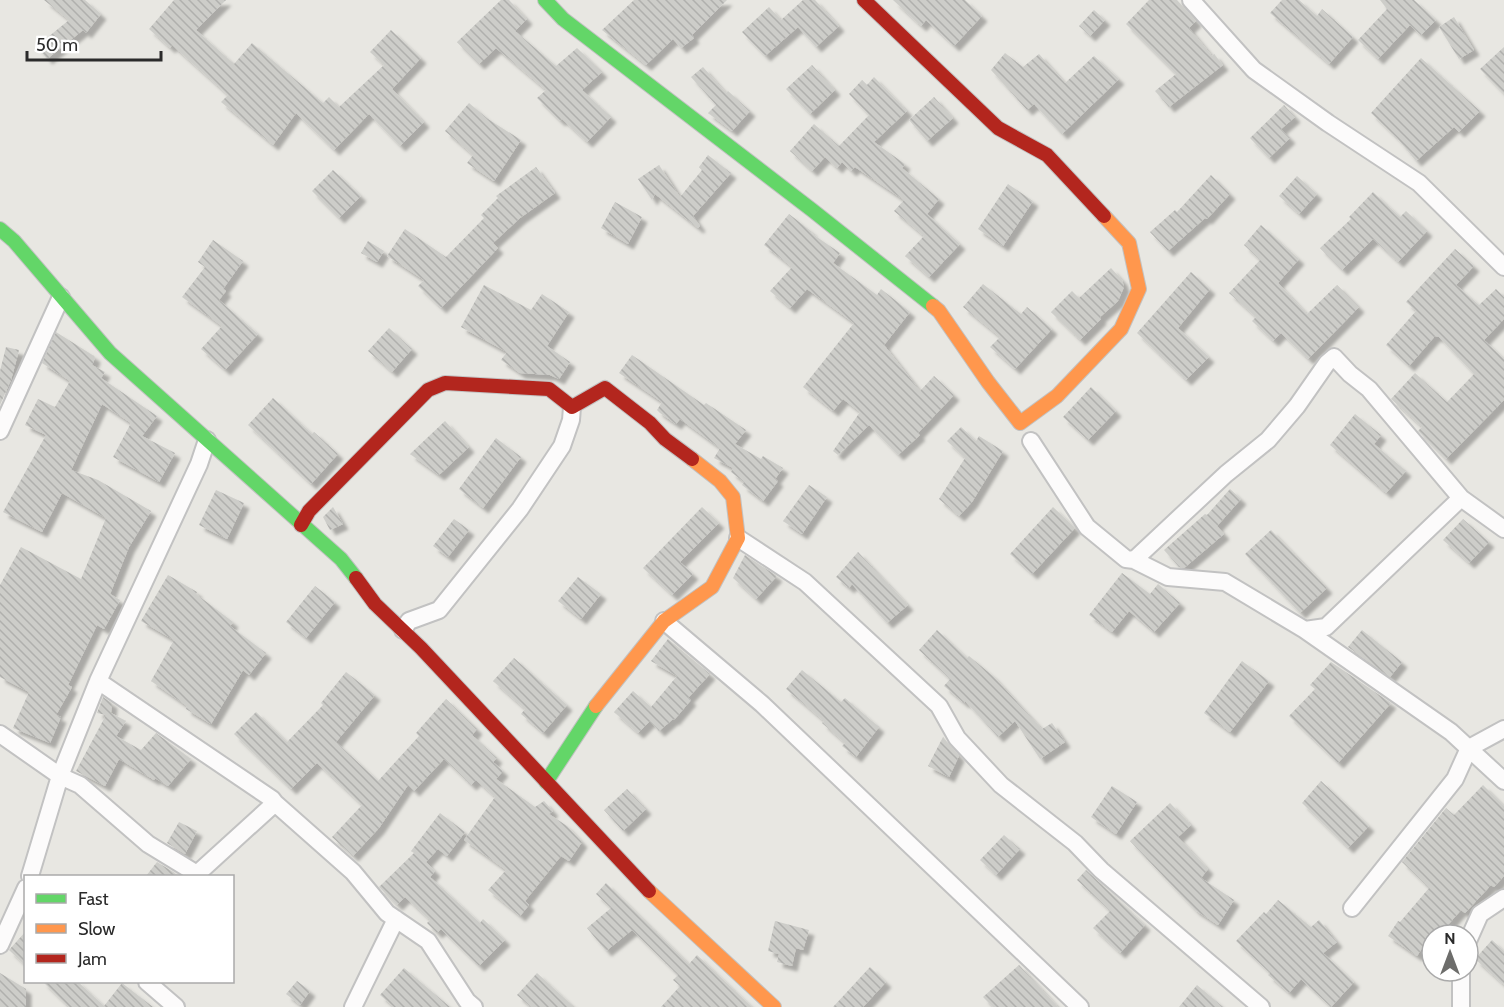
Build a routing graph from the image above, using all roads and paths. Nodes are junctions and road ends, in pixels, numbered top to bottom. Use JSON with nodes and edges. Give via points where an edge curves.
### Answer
{"nodes":[{"id":1,"x":545,"y":0,"type":"edge"},
{"id":2,"x":864,"y":0,"type":"edge"},
{"id":3,"x":1191,"y":0,"type":"edge"},
{"id":4,"x":0,"y":229,"type":"edge"},
{"id":5,"x":1504,"y":267,"type":"edge"},
{"id":6,"x":61,"y":297,"type":"junction"},
{"id":7,"x":572,"y":407,"type":"junction"},
{"id":8,"x":0,"y":431,"type":"edge"},
{"id":9,"x":207,"y":441,"type":"junction"},
{"id":10,"x":1031,"y":441,"type":"dead end"},
{"id":11,"x":1461,"y":498,"type":"junction"},
{"id":12,"x":301,"y":525,"type":"junction"},
{"id":13,"x":1504,"y":529,"type":"edge"},
{"id":14,"x":738,"y":538,"type":"junction"},
{"id":15,"x":1134,"y":560,"type":"junction"},
{"id":16,"x":664,"y":621,"type":"junction"},
{"id":17,"x":403,"y":630,"type":"junction"},
{"id":18,"x":1305,"y":630,"type":"junction"},
{"id":19,"x":98,"y":681,"type":"junction"},
{"id":20,"x":1504,"y":729,"type":"edge"},
{"id":21,"x":0,"y":734,"type":"edge"},
{"id":22,"x":1469,"y":748,"type":"junction"},
{"id":23,"x":60,"y":776,"type":"junction"},
{"id":24,"x":1504,"y":781,"type":"edge"},
{"id":25,"x":546,"y":782,"type":"junction"},
{"id":26,"x":275,"y":803,"type":"junction"},
{"id":27,"x":30,"y":875,"type":"edge"},
{"id":28,"x":24,"y":892,"type":"edge"},
{"id":29,"x":1504,"y":897,"type":"edge"},
{"id":30,"x":1352,"y":908,"type":"dead end"},
{"id":31,"x":396,"y":919,"type":"junction"},
{"id":32,"x":1476,"y":923,"type":"edge"},
{"id":33,"x":0,"y":945,"type":"edge"},
{"id":34,"x":149,"y":983,"type":"edge"},
{"id":35,"x":1461,"y":983,"type":"edge"},
{"id":36,"x":176,"y":1007,"type":"edge"},
{"id":37,"x":353,"y":1007,"type":"edge"},
{"id":38,"x":474,"y":1007,"type":"edge"},
{"id":39,"x":774,"y":1007,"type":"edge"},
{"id":40,"x":1080,"y":1007,"type":"edge"},
{"id":41,"x":1261,"y":1007,"type":"edge"},
{"id":42,"x":1461,"y":1007,"type":"edge"}],
"edges":[{"from":1,"to":2,"type":"street","via":[[563,19],[939,311],[1020,423],[1057,396],[1121,329],[1139,290],[1129,243],[1047,155],[998,128]]},
{"from":3,"to":5,"type":"street","via":[[1254,70],[1419,183]]},
{"from":4,"to":6,"type":"street"},
{"from":6,"to":8,"type":"street"},
{"from":6,"to":9,"type":"street","via":[[110,353]]},
{"from":7,"to":12,"type":"street","via":[[549,389],[445,383],[428,390],[309,512]]},
{"from":7,"to":14,"type":"street","via":[[605,388],[650,423],[734,497]]},
{"from":7,"to":17,"type":"street","via":[[562,446],[520,508],[440,610],[409,621]]},
{"from":9,"to":12,"type":"street"},
{"from":9,"to":19,"type":"street"},
{"from":10,"to":15,"type":"street","via":[[1086,527],[1126,559]]},
{"from":11,"to":13,"type":"street"},
{"from":11,"to":15,"type":"street","via":[[1369,389],[1335,357],[1268,440]]},
{"from":11,"to":18,"type":"street","via":[[1326,627]]},
{"from":12,"to":17,"type":"street","via":[[341,559],[375,604]]},
{"from":14,"to":16,"type":"street","via":[[712,587]]},
{"from":14,"to":41,"type":"street","via":[[805,582],[939,706],[957,738],[1001,785],[1075,843],[1101,870]]},
{"from":15,"to":18,"type":"street","via":[[1168,577],[1225,582]]},
{"from":16,"to":25,"type":"street","via":[[591,713]]},
{"from":16,"to":40,"type":"street","via":[[762,704]]},
{"from":17,"to":25,"type":"street"},
{"from":18,"to":22,"type":"street"},
{"from":19,"to":23,"type":"street"},
{"from":19,"to":26,"type":"street"},
{"from":20,"to":22,"type":"street"},
{"from":21,"to":23,"type":"street"},
{"from":22,"to":24,"type":"street"},
{"from":22,"to":30,"type":"street","via":[[1455,779]]},
{"from":23,"to":26,"type":"street","via":[[80,785],[148,844],[197,874]]},
{"from":23,"to":27,"type":"street"},
{"from":25,"to":39,"type":"street","via":[[636,879]]},
{"from":26,"to":31,"type":"street","via":[[352,872]]},
{"from":28,"to":33,"type":"street"},
{"from":29,"to":32,"type":"street","via":[[1480,914]]},
{"from":31,"to":37,"type":"street"},
{"from":31,"to":38,"type":"street","via":[[428,941]]},
{"from":34,"to":36,"type":"street"},
{"from":35,"to":42,"type":"street"}]}
